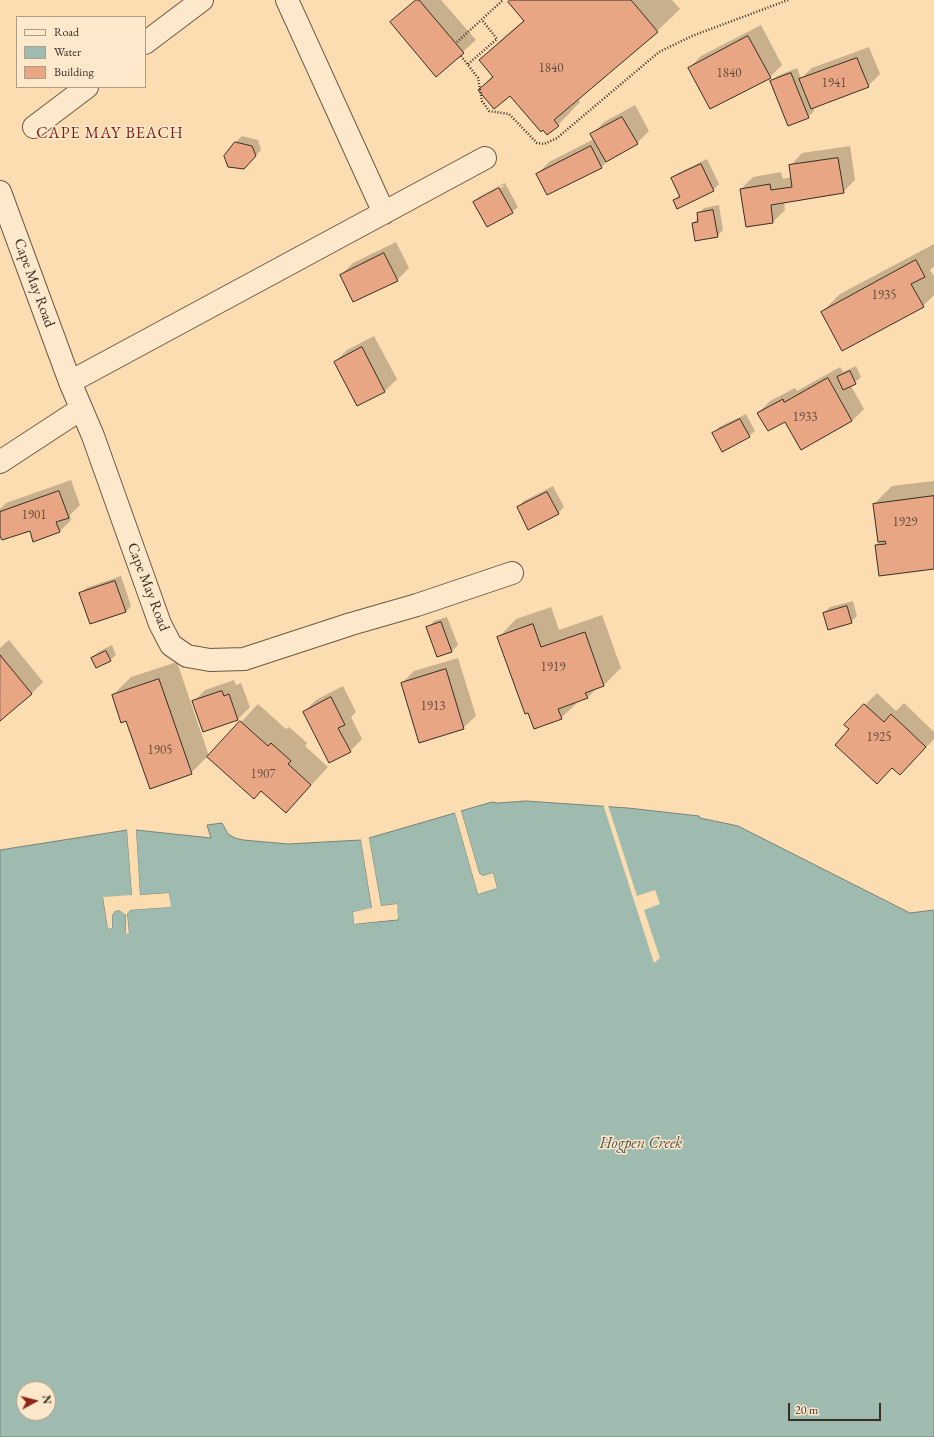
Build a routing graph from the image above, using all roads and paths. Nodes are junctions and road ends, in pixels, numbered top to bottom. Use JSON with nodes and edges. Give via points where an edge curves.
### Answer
{"nodes":[{"id":1,"x":202,"y":0,"type":"edge"},
{"id":2,"x":287,"y":0,"type":"edge"},
{"id":3,"x":504,"y":0,"type":"edge"},
{"id":4,"x":788,"y":0,"type":"edge"},
{"id":5,"x":482,"y":20,"type":"junction"},
{"id":6,"x":146,"y":42,"type":"edge"},
{"id":7,"x":457,"y":42,"type":"dead end"},
{"id":8,"x":461,"y":56,"type":"dead end"},
{"id":9,"x":468,"y":64,"type":"junction"},
{"id":10,"x":86,"y":88,"type":"edge"},
{"id":11,"x":34,"y":127,"type":"dead end"},
{"id":12,"x":486,"y":158,"type":"dead end"},
{"id":13,"x":0,"y":192,"type":"edge"},
{"id":14,"x":384,"y":213,"type":"junction"},
{"id":15,"x":70,"y":382,"type":"junction"},
{"id":16,"x":81,"y":409,"type":"junction"},
{"id":17,"x":0,"y":462,"type":"edge"},
{"id":18,"x":512,"y":573,"type":"dead end"}],
"edges":[{"from":1,"to":6,"type":"street"},
{"from":2,"to":14,"type":"street"},
{"from":3,"to":5,"type":"path"},
{"from":4,"to":9,"type":"path","via":[[692,36],[659,52],[557,138],[544,144],[537,143],[509,114],[489,111],[482,101],[478,78]]},
{"from":5,"to":7,"type":"path"},
{"from":5,"to":9,"type":"path","via":[[497,39]]},
{"from":8,"to":9,"type":"path"},
{"from":10,"to":11,"type":"street"},
{"from":12,"to":14,"type":"street"},
{"from":13,"to":15,"type":"street","name":"Cape May Road"},
{"from":14,"to":15,"type":"street"},
{"from":15,"to":16,"type":"street","name":"Cape May Road"},
{"from":16,"to":17,"type":"street"},
{"from":16,"to":18,"type":"street","name":"Cape May Road","via":[[160,624],[171,645],[186,656],[210,660],[244,660]]}]}
